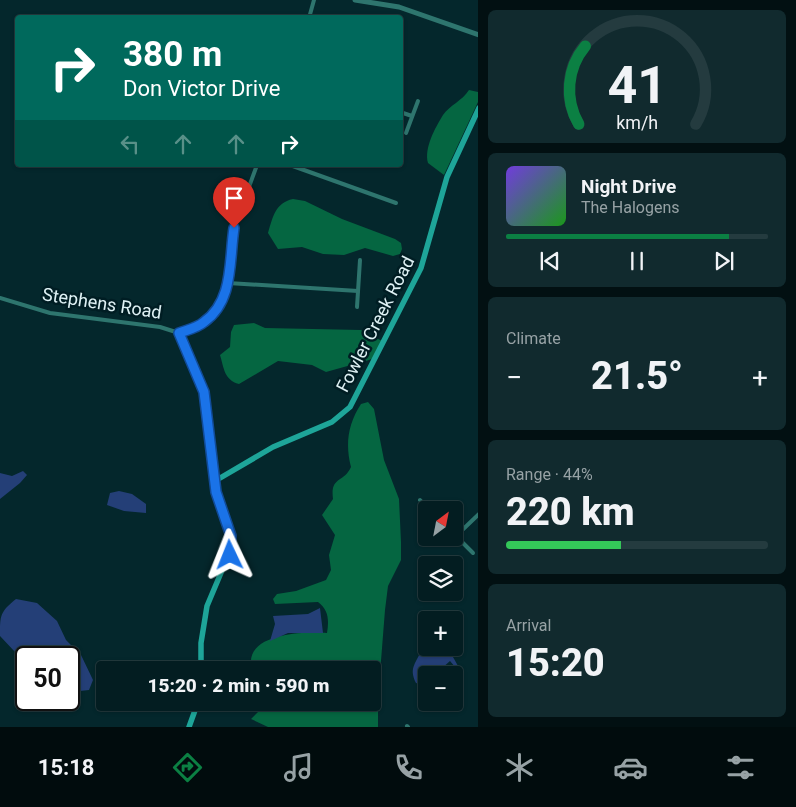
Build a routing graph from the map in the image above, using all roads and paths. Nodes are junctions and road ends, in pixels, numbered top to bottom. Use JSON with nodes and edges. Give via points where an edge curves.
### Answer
{"nodes":[{"id":1,"x":314,"y":0,"type":"edge"},
{"id":2,"x":355,"y":0,"type":"edge"},
{"id":3,"x":310,"y":15,"type":"edge"},
{"id":4,"x":478,"y":35,"type":"edge"},
{"id":5,"x":418,"y":100,"type":"dead end"},
{"id":6,"x":478,"y":108,"type":"edge"},
{"id":7,"x":403,"y":113,"type":"edge"},
{"id":8,"x":412,"y":116,"type":"junction"},
{"id":9,"x":406,"y":133,"type":"dead end"},
{"id":10,"x":256,"y":167,"type":"edge"},
{"id":11,"x":296,"y":167,"type":"edge"},
{"id":12,"x":396,"y":203,"type":"dead end"},
{"id":13,"x":360,"y":260,"type":"dead end"},
{"id":14,"x":228,"y":283,"type":"junction"},
{"id":15,"x":358,"y":291,"type":"junction"},
{"id":16,"x":0,"y":298,"type":"edge"},
{"id":17,"x":357,"y":307,"type":"dead end"},
{"id":18,"x":179,"y":333,"type":"junction"},
{"id":19,"x":215,"y":481,"type":"junction"},
{"id":20,"x":478,"y":514,"type":"edge"},
{"id":21,"x":463,"y":528,"type":"edge"},
{"id":22,"x":463,"y":543,"type":"edge"},
{"id":23,"x":473,"y":553,"type":"dead end"},
{"id":24,"x":201,"y":661,"type":"edge"},
{"id":25,"x":195,"y":711,"type":"edge"},
{"id":26,"x":189,"y":727,"type":"edge"}],
"edges":[{"from":1,"to":3,"type":"street"},
{"from":2,"to":4,"type":"street","via":[[399,7]]},
{"from":5,"to":8,"type":"street"},
{"from":6,"to":19,"type":"main road","name":"Fowler Creek Road","via":[[444,185],[421,268],[350,407],[332,422],[273,447]]},
{"from":7,"to":8,"type":"street"},
{"from":8,"to":9,"type":"street"},
{"from":10,"to":14,"type":"street","via":[[234,228]]},
{"from":11,"to":12,"type":"street"},
{"from":13,"to":15,"type":"street"},
{"from":14,"to":15,"type":"street"},
{"from":14,"to":18,"type":"street","via":[[210,316],[197,326]]},
{"from":15,"to":17,"type":"street"},
{"from":16,"to":18,"type":"street","name":"Stephens Road","via":[[50,313],[160,327]]},
{"from":18,"to":19,"type":"street","name":"Stephens Road","via":[[203,387]]},
{"from":19,"to":24,"type":"main road","name":"Stephens Road","via":[[232,542],[230,555],[207,606]]},
{"from":20,"to":21,"type":"street"},
{"from":22,"to":23,"type":"street"},
{"from":25,"to":26,"type":"main road"}]}
